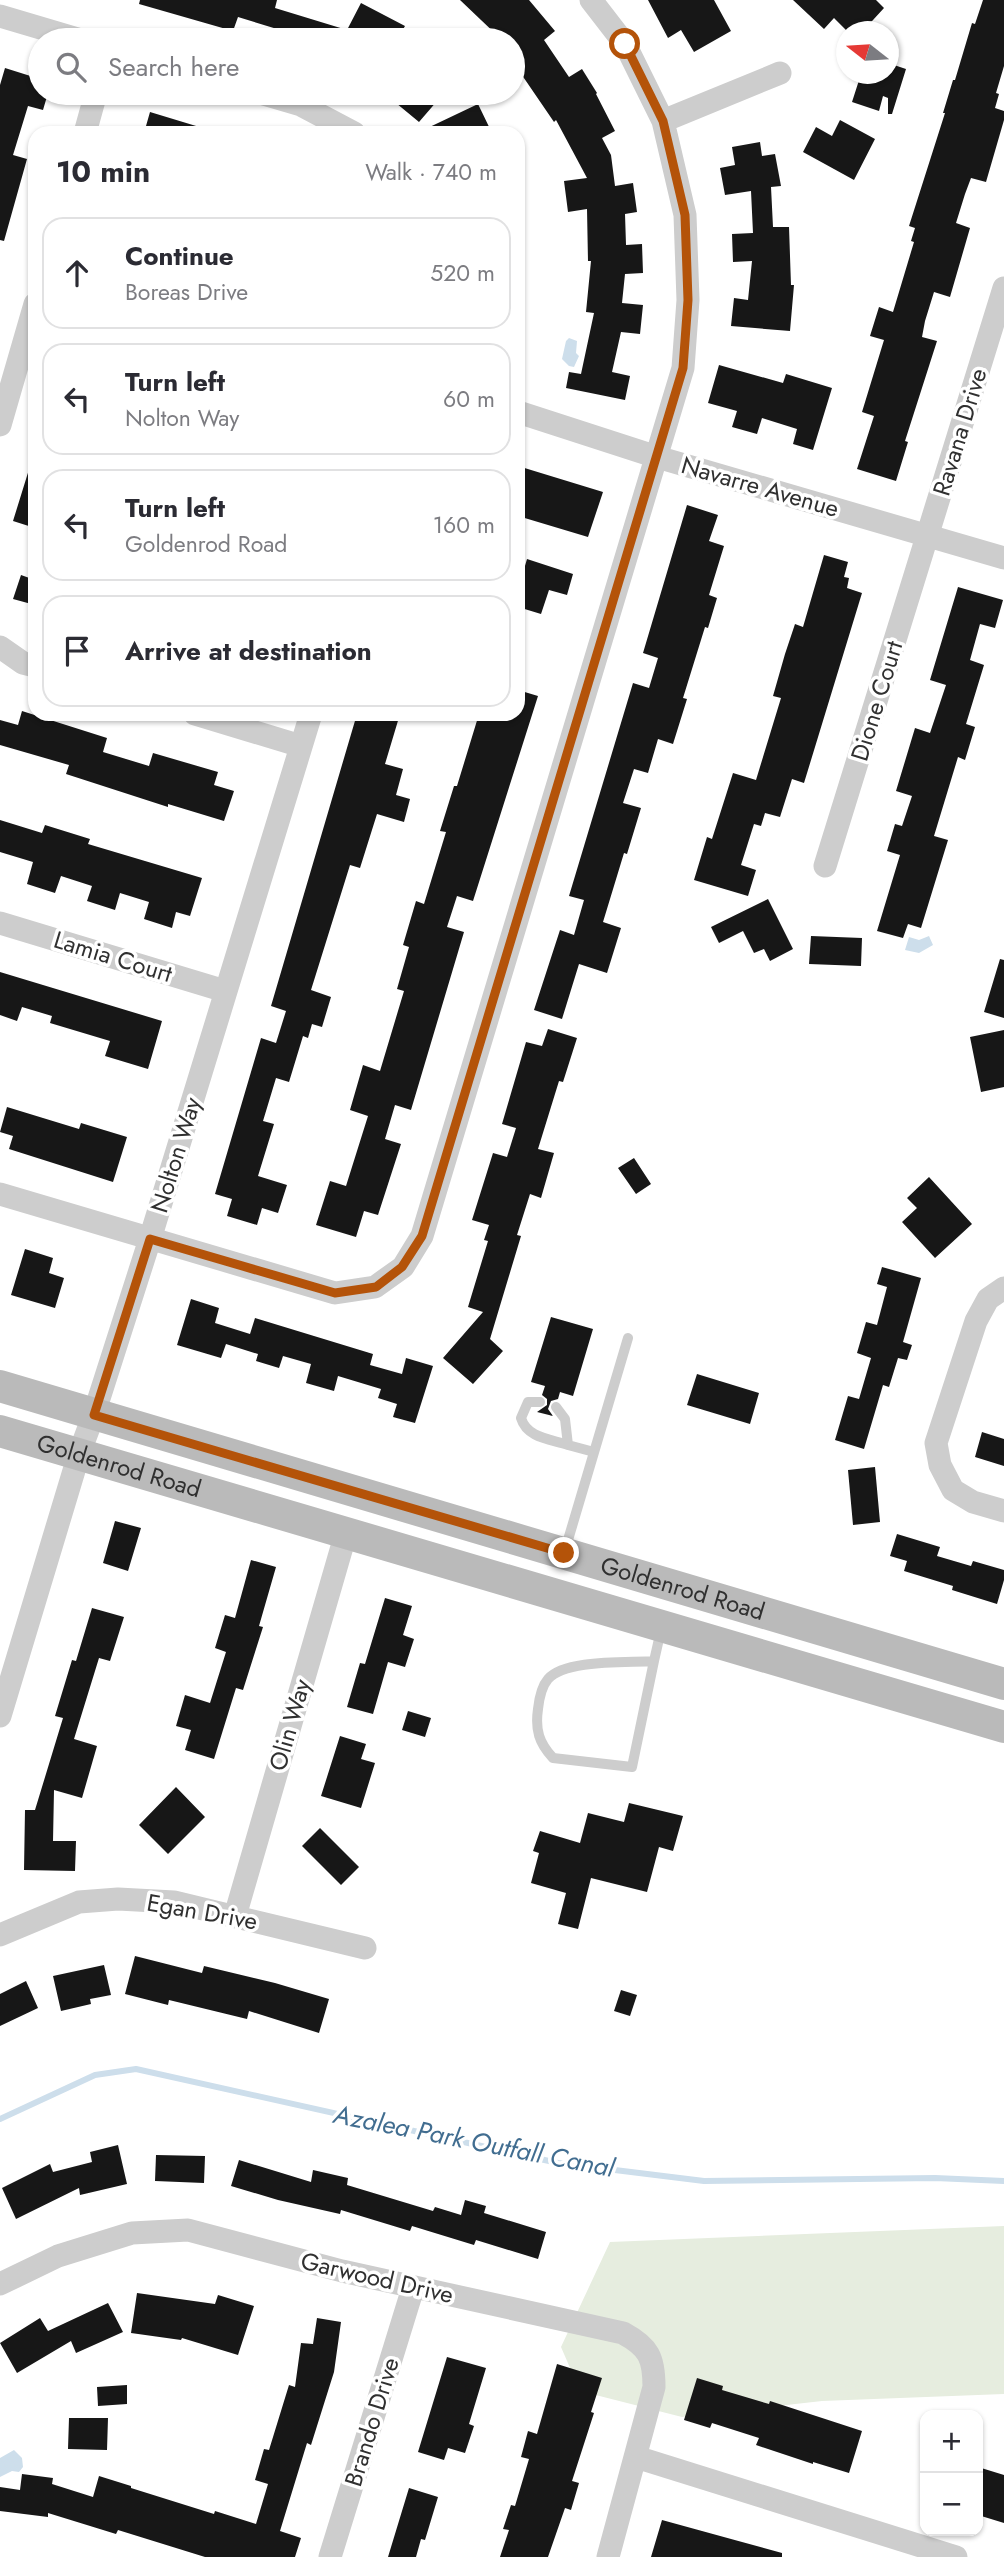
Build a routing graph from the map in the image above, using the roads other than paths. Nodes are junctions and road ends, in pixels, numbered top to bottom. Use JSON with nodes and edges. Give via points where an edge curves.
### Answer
{"nodes":[{"id":1,"x":591,"y":0,"type":"edge"},
{"id":2,"x":0,"y":16,"type":"edge"},
{"id":3,"x":40,"y":28,"type":"edge"},
{"id":4,"x":780,"y":73,"type":"dead end"},
{"id":5,"x":93,"y":105,"type":"edge"},
{"id":6,"x":301,"y":105,"type":"edge"},
{"id":7,"x":663,"y":121,"type":"junction"},
{"id":8,"x":87,"y":126,"type":"edge"},
{"id":9,"x":341,"y":126,"type":"edge"},
{"id":10,"x":1004,"y":288,"type":"edge"},
{"id":11,"x":28,"y":347,"type":"edge"},
{"id":12,"x":525,"y":414,"type":"edge"},
{"id":13,"x":0,"y":425,"type":"edge"},
{"id":14,"x":657,"y":457,"type":"junction"},
{"id":15,"x":928,"y":536,"type":"junction"},
{"id":16,"x":1004,"y":558,"type":"edge"},
{"id":17,"x":0,"y":647,"type":"edge"},
{"id":18,"x":28,"y":664,"type":"edge"},
{"id":19,"x":218,"y":721,"type":"edge"},
{"id":20,"x":309,"y":721,"type":"edge"},
{"id":21,"x":301,"y":746,"type":"junction"},
{"id":22,"x":825,"y":866,"type":"dead end"},
{"id":23,"x":0,"y":923,"type":"edge"},
{"id":24,"x":225,"y":991,"type":"junction"},
{"id":25,"x":0,"y":1194,"type":"edge"},
{"id":26,"x":150,"y":1239,"type":"junction"},
{"id":27,"x":1004,"y":1288,"type":"edge"},
{"id":28,"x":628,"y":1338,"type":"dead end"},
{"id":29,"x":0,"y":1386,"type":"edge"},
{"id":30,"x":540,"y":1402,"type":"dead end"},
{"id":31,"x":556,"y":1407,"type":"dead end"},
{"id":32,"x":94,"y":1415,"type":"junction"},
{"id":33,"x":0,"y":1431,"type":"edge"},
{"id":34,"x":568,"y":1445,"type":"junction"},
{"id":35,"x":594,"y":1452,"type":"junction"},
{"id":36,"x":79,"y":1454,"type":"junction"},
{"id":37,"x":1004,"y":1511,"type":"edge"},
{"id":38,"x":346,"y":1533,"type":"junction"},
{"id":39,"x":564,"y":1553,"type":"junction"},
{"id":40,"x":804,"y":1624,"type":"junction"},
{"id":41,"x":662,"y":1626,"type":"junction"},
{"id":42,"x":654,"y":1661,"type":"junction"},
{"id":43,"x":1004,"y":1684,"type":"edge"},
{"id":44,"x":0,"y":1716,"type":"edge"},
{"id":45,"x":1004,"y":1727,"type":"edge"},
{"id":46,"x":235,"y":1916,"type":"junction"},
{"id":47,"x":0,"y":1935,"type":"edge"},
{"id":48,"x":365,"y":1948,"type":"dead end"},
{"id":49,"x":0,"y":2284,"type":"edge"},
{"id":50,"x":413,"y":2288,"type":"junction"},
{"id":51,"x":636,"y":2457,"type":"junction"},
{"id":52,"x":330,"y":2557,"type":"edge"},
{"id":53,"x":608,"y":2557,"type":"edge"},
{"id":54,"x":956,"y":2557,"type":"edge"}],
"edges":[{"from":1,"to":7,"type":"street","via":[[625,44]]},
{"from":2,"to":3,"type":"street"},
{"from":4,"to":7,"type":"street"},
{"from":5,"to":8,"type":"street"},
{"from":6,"to":9,"type":"street"},
{"from":7,"to":14,"type":"street","via":[[685,215],[688,300],[683,368]]},
{"from":10,"to":15,"type":"street","name":"Ravana Drive"},
{"from":11,"to":13,"type":"street"},
{"from":12,"to":14,"type":"street","name":"Navarre Avenue"},
{"from":14,"to":15,"type":"street","name":"Navarre Avenue"},
{"from":14,"to":26,"type":"street","via":[[422,1236],[402,1267],[376,1287],[335,1293]]},
{"from":15,"to":16,"type":"street","name":"Navarre Avenue"},
{"from":15,"to":22,"type":"street","name":"Dione Court"},
{"from":17,"to":18,"type":"street"},
{"from":19,"to":21,"type":"street"},
{"from":20,"to":21,"type":"street","name":"Nolton Way"},
{"from":21,"to":24,"type":"street","name":"Nolton Way"},
{"from":23,"to":24,"type":"street","name":"Lamia Court"},
{"from":24,"to":26,"type":"street","name":"Nolton Way"},
{"from":25,"to":26,"type":"street"},
{"from":26,"to":32,"type":"street","name":"Nolton Way"},
{"from":27,"to":37,"type":"street","via":[[988,1299],[976,1321],[936,1443],[940,1465],[953,1490]]},
{"from":28,"to":35,"type":"lane"},
{"from":29,"to":32,"type":"main road","name":"Goldenrod Road"},
{"from":30,"to":34,"type":"lane","via":[[528,1402],[523,1425],[533,1434]]},
{"from":31,"to":34,"type":"lane","via":[[565,1419]]},
{"from":32,"to":36,"type":"street","name":"Nolton Way"},
{"from":32,"to":39,"type":"main road","name":"Goldenrod Road"},
{"from":33,"to":36,"type":"main road","name":"Goldenrod Road"},
{"from":34,"to":35,"type":"lane"},
{"from":35,"to":39,"type":"lane"},
{"from":36,"to":38,"type":"main road","name":"Goldenrod Road"},
{"from":36,"to":44,"type":"street","name":"Nolton Way"},
{"from":38,"to":41,"type":"main road","name":"Goldenrod Road"},
{"from":38,"to":46,"type":"street","name":"Olin Way"},
{"from":39,"to":40,"type":"main road","name":"Goldenrod Road"},
{"from":40,"to":41,"type":"main road","via":[[779,1634],[704,1612],[683,1615]]},
{"from":40,"to":43,"type":"main road","name":"Goldenrod Road"},
{"from":41,"to":42,"type":"lane"},
{"from":41,"to":45,"type":"main road","name":"Goldenrod Road"},
{"from":42,"to":42,"type":"lane","via":[[632,1767],[553,1758],[541,1745],[536,1724],[538,1701],[547,1679],[572,1666]]},
{"from":46,"to":47,"type":"street","name":"Egan Drive","via":[[174,1902],[79,1902]]},
{"from":46,"to":48,"type":"street","name":"Egan Drive"},
{"from":49,"to":50,"type":"street","name":"Garwood Drive","via":[[58,2256],[132,2233],[188,2230]]},
{"from":50,"to":51,"type":"street","name":"Garwood Drive","via":[[623,2333],[638,2341],[649,2353],[654,2387]]},
{"from":50,"to":52,"type":"street","name":"Brando Drive"},
{"from":51,"to":53,"type":"street","name":"Garwood Drive"},
{"from":51,"to":54,"type":"street"}]}
